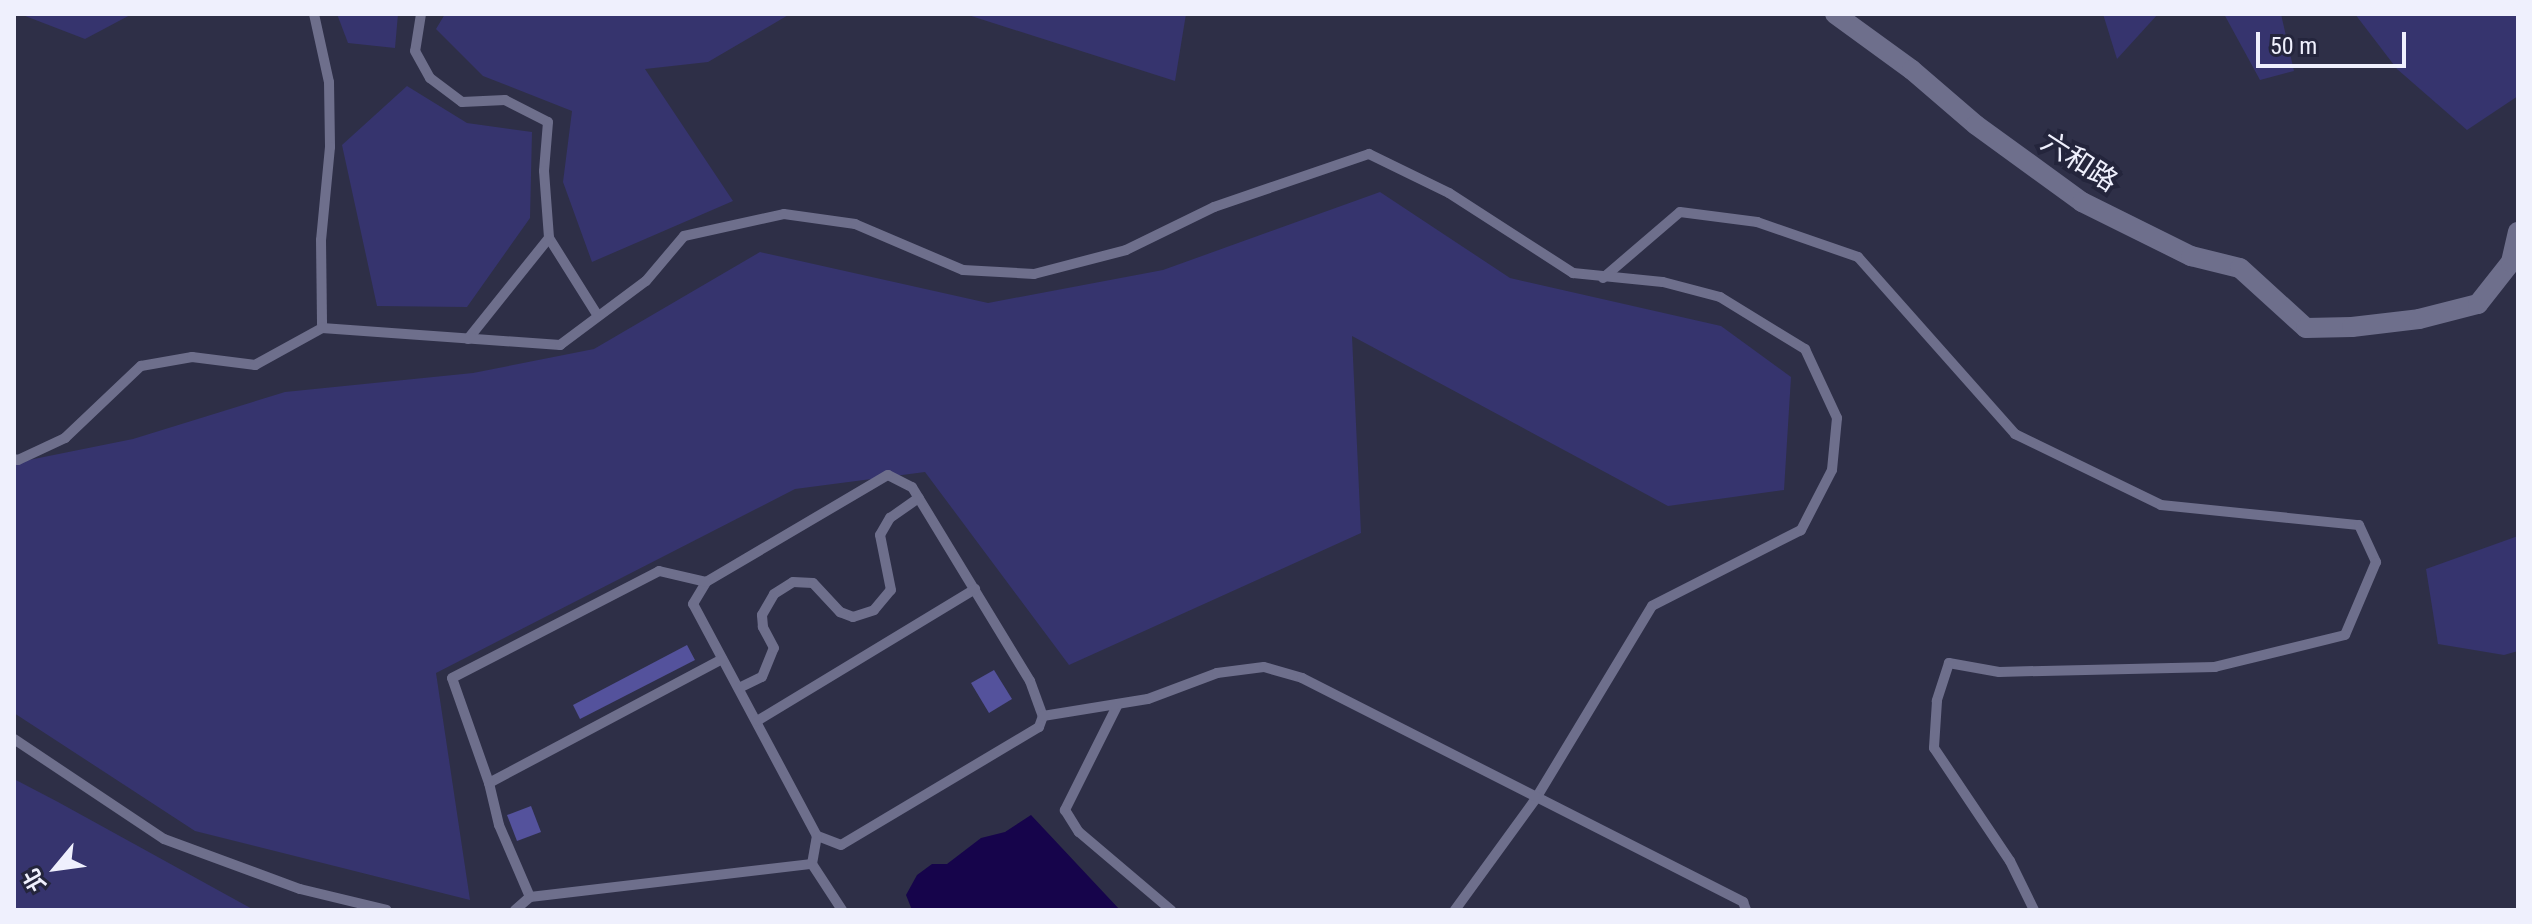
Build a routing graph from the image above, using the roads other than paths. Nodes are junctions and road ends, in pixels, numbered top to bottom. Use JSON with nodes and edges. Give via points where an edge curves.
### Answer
{"nodes":[{"id":1,"x":314,"y":14,"type":"edge"},
{"id":2,"x":421,"y":14,"type":"edge"},
{"id":3,"x":1835,"y":14,"type":"edge"},
{"id":4,"x":2518,"y":232,"type":"edge"},
{"id":5,"x":549,"y":238,"type":"junction"},
{"id":6,"x":1603,"y":278,"type":"junction"},
{"id":7,"x":598,"y":316,"type":"junction"},
{"id":8,"x":322,"y":328,"type":"junction"},
{"id":9,"x":468,"y":339,"type":"junction"},
{"id":10,"x":14,"y":459,"type":"edge"},
{"id":11,"x":919,"y":498,"type":"junction"},
{"id":12,"x":706,"y":582,"type":"junction"},
{"id":13,"x":975,"y":589,"type":"junction"},
{"id":14,"x":722,"y":659,"type":"junction"},
{"id":15,"x":739,"y":688,"type":"junction"},
{"id":16,"x":1118,"y":704,"type":"junction"},
{"id":17,"x":1043,"y":716,"type":"junction"},
{"id":18,"x":757,"y":721,"type":"junction"},
{"id":19,"x":14,"y":739,"type":"edge"},
{"id":20,"x":489,"y":783,"type":"junction"},
{"id":21,"x":1537,"y":797,"type":"junction"},
{"id":22,"x":817,"y":836,"type":"junction"},
{"id":23,"x":812,"y":864,"type":"junction"},
{"id":24,"x":530,"y":897,"type":"junction"},
{"id":25,"x":387,"y":910,"type":"edge"},
{"id":26,"x":515,"y":910,"type":"edge"},
{"id":27,"x":842,"y":910,"type":"edge"},
{"id":28,"x":1171,"y":910,"type":"edge"},
{"id":29,"x":1455,"y":910,"type":"edge"},
{"id":30,"x":1746,"y":910,"type":"edge"},
{"id":31,"x":2034,"y":910,"type":"edge"}],
"edges":[{"from":1,"to":8,"type":"lane","via":[[329,82]]},
{"from":2,"to":5,"type":"lane","via":[[415,51],[430,78],[462,102],[505,100],[548,122],[544,171]]},
{"from":3,"to":4,"type":"street","name":"六和路","via":[[2082,202],[2191,256],[2240,268],[2306,328],[2419,319],[2478,304],[2511,262]]},
{"from":5,"to":7,"type":"lane"},
{"from":5,"to":9,"type":"lane"},
{"from":6,"to":7,"type":"lane","via":[[1573,273],[1449,193],[1369,154],[1214,207],[1126,250],[1034,274],[963,270],[855,224],[784,214],[684,236],[646,281]]},
{"from":6,"to":21,"type":"lane","via":[[1663,282],[1720,297],[1805,349],[1837,418],[1832,470],[1801,530],[1652,606]]},
{"from":6,"to":31,"type":"lane","via":[[1680,212],[1757,222],[1858,257],[2015,434],[2161,505],[2359,525],[2376,562],[2345,635],[2215,667],[1999,672],[1949,663],[1937,701],[1934,748],[2010,861]]},
{"from":7,"to":9,"type":"lane","via":[[560,345]]},
{"from":8,"to":9,"type":"lane"},
{"from":8,"to":10,"type":"lane","via":[[255,365],[192,357],[141,366],[65,438]]},
{"from":11,"to":12,"type":"lane","via":[[912,487],[888,475]]},
{"from":11,"to":13,"type":"lane"},
{"from":11,"to":15,"type":"lane","via":[[890,518],[880,535],[891,590],[874,610],[853,617],[840,612],[813,583],[793,582],[774,594],[762,615],[774,648],[762,677]]},
{"from":12,"to":14,"type":"lane","via":[[693,604]]},
{"from":12,"to":20,"type":"lane","via":[[659,571],[452,678]]},
{"from":13,"to":17,"type":"lane","via":[[1030,681]]},
{"from":13,"to":18,"type":"lane"},
{"from":14,"to":15,"type":"lane"},
{"from":14,"to":20,"type":"lane"},
{"from":15,"to":18,"type":"lane"},
{"from":16,"to":17,"type":"lane"},
{"from":16,"to":21,"type":"lane","via":[[1148,699],[1217,673],[1264,667],[1302,678]]},
{"from":16,"to":28,"type":"lane","via":[[1065,810],[1079,832]]},
{"from":17,"to":22,"type":"lane","via":[[1039,727],[841,845]]},
{"from":18,"to":22,"type":"lane"},
{"from":19,"to":25,"type":"lane","via":[[164,839],[300,889]]},
{"from":20,"to":24,"type":"lane","via":[[499,825]]},
{"from":21,"to":29,"type":"lane"},
{"from":21,"to":30,"type":"lane","via":[[1743,902]]},
{"from":22,"to":23,"type":"lane"},
{"from":23,"to":24,"type":"lane"},
{"from":23,"to":27,"type":"lane"},
{"from":24,"to":26,"type":"lane"}]}
